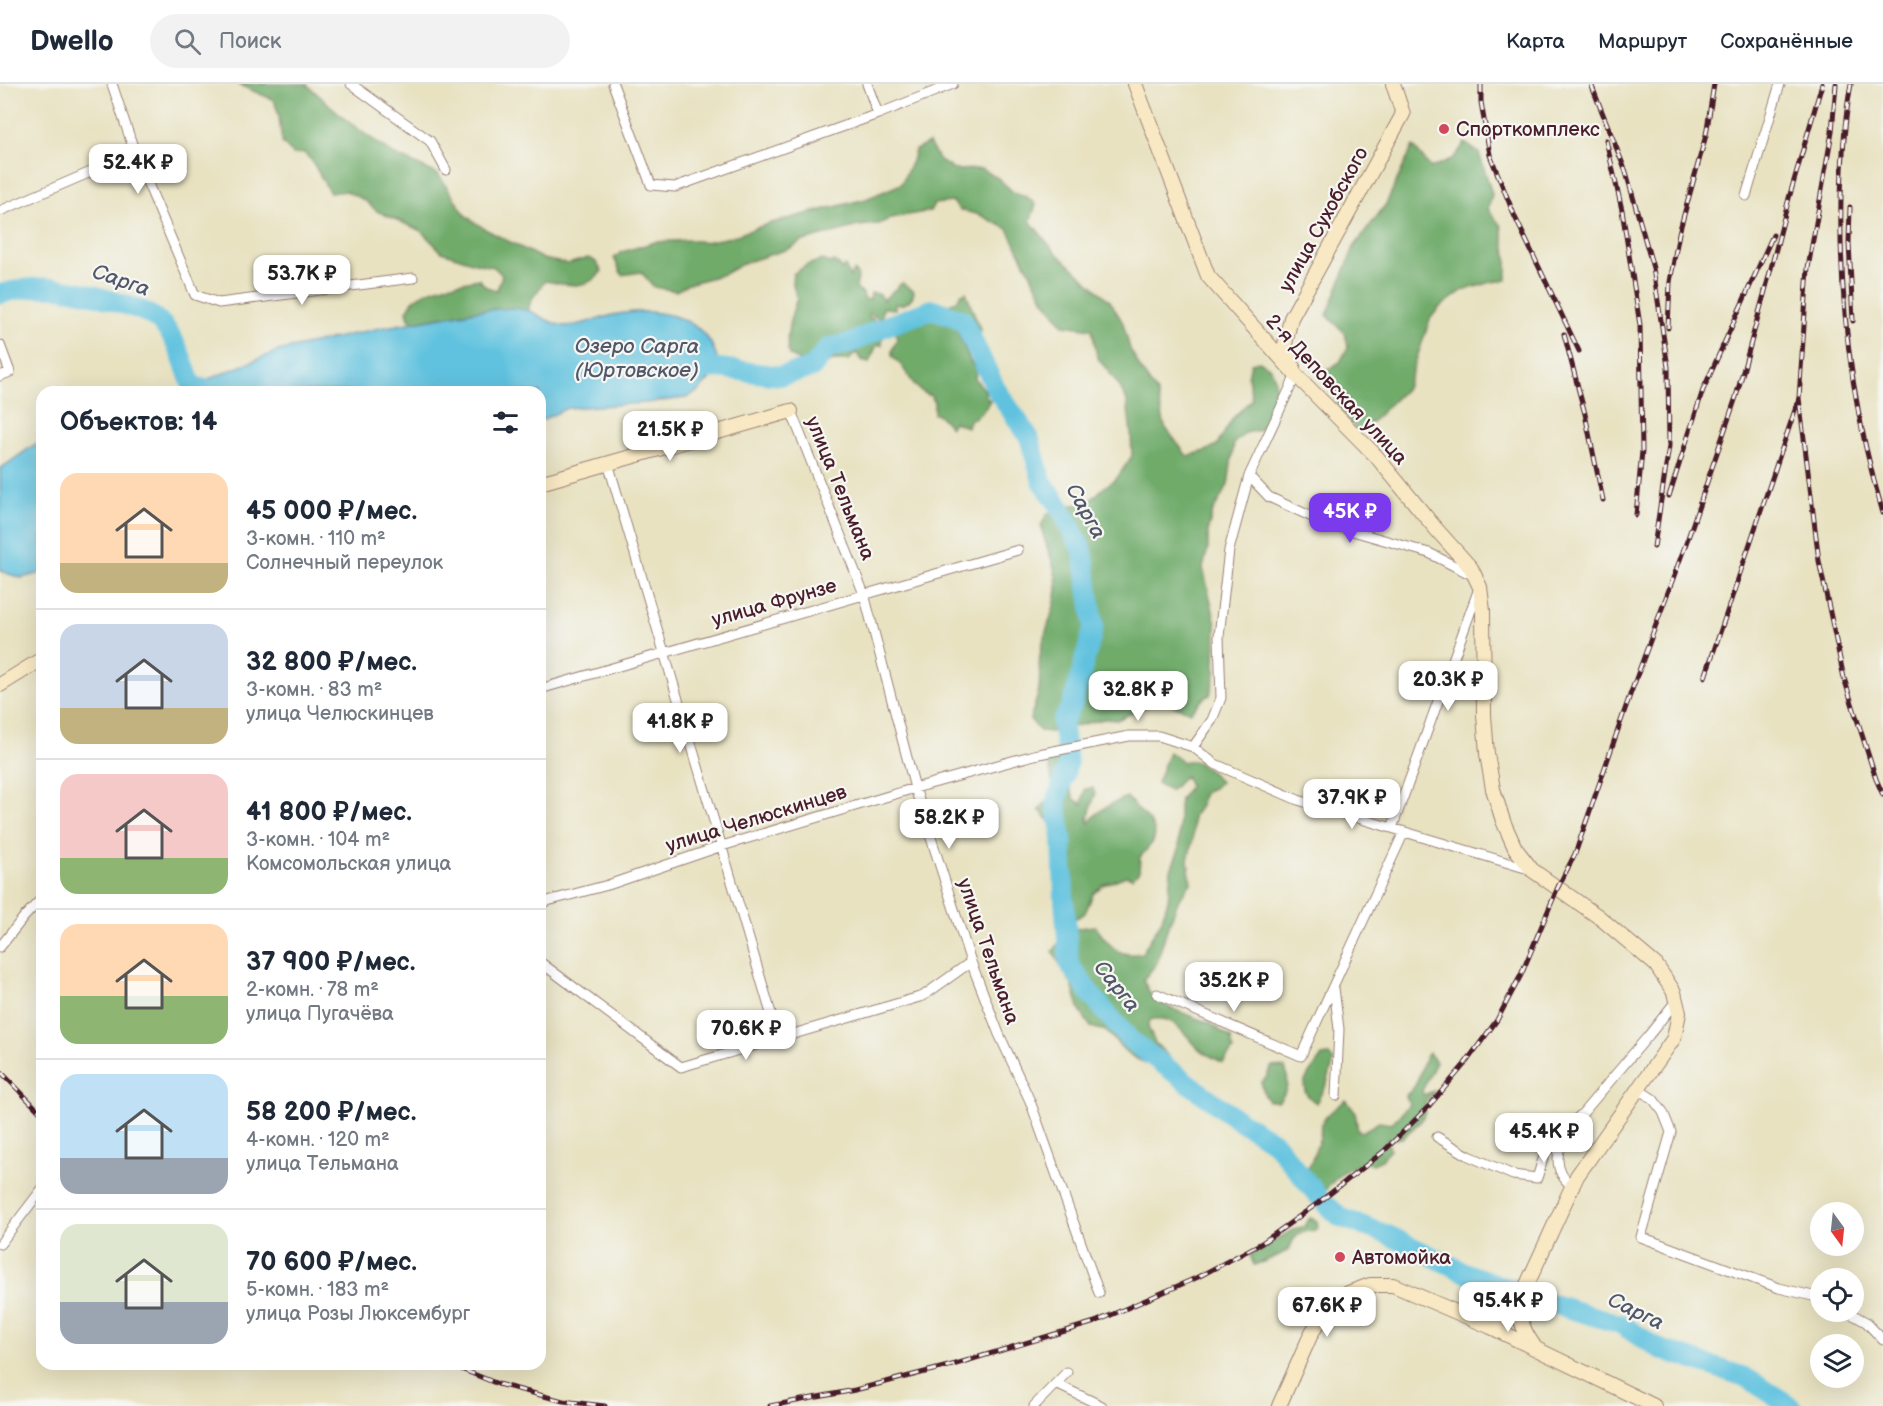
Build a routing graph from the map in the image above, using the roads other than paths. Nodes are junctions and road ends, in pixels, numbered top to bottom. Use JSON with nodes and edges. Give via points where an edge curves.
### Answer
{"nodes":[{"id":1,"x":112,"y":84,"type":"edge"},
{"id":2,"x":351,"y":84,"type":"edge"},
{"id":3,"x":613,"y":84,"type":"edge"},
{"id":4,"x":867,"y":84,"type":"edge"},
{"id":5,"x":953,"y":84,"type":"edge"},
{"id":6,"x":1135,"y":84,"type":"edge"},
{"id":7,"x":1393,"y":84,"type":"edge"},
{"id":8,"x":1780,"y":84,"type":"edge"},
{"id":9,"x":878,"y":114,"type":"junction"},
{"id":10,"x":135,"y":153,"type":"junction"},
{"id":11,"x":446,"y":170,"type":"dead end"},
{"id":12,"x":1746,"y":196,"type":"dead end"},
{"id":13,"x":0,"y":211,"type":"edge"},
{"id":14,"x":413,"y":278,"type":"dead end"},
{"id":15,"x":0,"y":345,"type":"edge"},
{"id":16,"x":1296,"y":375,"type":"junction"},
{"id":17,"x":0,"y":376,"type":"edge"},
{"id":18,"x":791,"y":411,"type":"joint"},
{"id":19,"x":608,"y":464,"type":"junction"},
{"id":20,"x":1249,"y":476,"type":"junction"},
{"id":21,"x":546,"y":481,"type":"edge"},
{"id":22,"x":1018,"y":549,"type":"dead end"},
{"id":23,"x":1477,"y":581,"type":"junction"},
{"id":24,"x":864,"y":594,"type":"junction"},
{"id":25,"x":664,"y":654,"type":"junction"},
{"id":26,"x":36,"y":663,"type":"edge"},
{"id":27,"x":0,"y":685,"type":"edge"},
{"id":28,"x":546,"y":687,"type":"edge"},
{"id":29,"x":1192,"y":747,"type":"junction"},
{"id":30,"x":915,"y":788,"type":"junction"},
{"id":31,"x":1392,"y":828,"type":"junction"},
{"id":32,"x":1404,"y":832,"type":"junction"},
{"id":33,"x":722,"y":846,"type":"junction"},
{"id":34,"x":1532,"y":870,"type":"junction"},
{"id":35,"x":546,"y":901,"type":"edge"},
{"id":36,"x":36,"y":904,"type":"edge"},
{"id":37,"x":0,"y":948,"type":"edge"},
{"id":38,"x":971,"y":962,"type":"junction"},
{"id":39,"x":546,"y":966,"type":"edge"},
{"id":40,"x":1334,"y":986,"type":"junction"},
{"id":41,"x":1157,"y":994,"type":"dead end"},
{"id":42,"x":1676,"y":1000,"type":"junction"},
{"id":43,"x":778,"y":1037,"type":"junction"},
{"id":44,"x":1638,"y":1089,"type":"junction"},
{"id":45,"x":1335,"y":1096,"type":"dead end"},
{"id":46,"x":1565,"y":1128,"type":"junction"},
{"id":47,"x":1437,"y":1137,"type":"dead end"},
{"id":48,"x":1572,"y":1186,"type":"junction"},
{"id":49,"x":36,"y":1197,"type":"edge"},
{"id":50,"x":0,"y":1244,"type":"edge"},
{"id":51,"x":1099,"y":1293,"type":"dead end"},
{"id":52,"x":1810,"y":1295,"type":"edge"},
{"id":53,"x":1518,"y":1304,"type":"junction"},
{"id":54,"x":1864,"y":1321,"type":"edge"},
{"id":55,"x":1491,"y":1327,"type":"junction"},
{"id":56,"x":1883,"y":1340,"type":"edge"},
{"id":57,"x":1536,"y":1348,"type":"junction"},
{"id":58,"x":1067,"y":1372,"type":"dead end"},
{"id":59,"x":1056,"y":1384,"type":"junction"},
{"id":60,"x":1034,"y":1406,"type":"edge"},
{"id":61,"x":1102,"y":1406,"type":"edge"},
{"id":62,"x":1279,"y":1406,"type":"edge"},
{"id":63,"x":1654,"y":1406,"type":"edge"}],
"edges":[{"from":1,"to":10,"type":"street"},
{"from":2,"to":11,"type":"street","via":[[430,141]]},
{"from":3,"to":9,"type":"street","via":[[651,185],[675,187]]},
{"from":4,"to":9,"type":"street"},
{"from":5,"to":9,"type":"street"},
{"from":6,"to":16,"type":"street","name":"2-я Деповская улица","via":[[1208,276]]},
{"from":7,"to":16,"type":"street","name":"улица Сухобского","via":[[1403,114],[1291,318],[1285,344]]},
{"from":8,"to":12,"type":"street"},
{"from":10,"to":13,"type":"street"},
{"from":10,"to":14,"type":"street","via":[[195,295],[219,303]]},
{"from":15,"to":17,"type":"street","via":[[10,372]]},
{"from":16,"to":20,"type":"street"},
{"from":16,"to":23,"type":"street","name":"2-я Деповская улица","via":[[1376,456],[1471,568]]},
{"from":18,"to":19,"type":"street"},
{"from":18,"to":24,"type":"street","name":"улица Тельмана"},
{"from":19,"to":21,"type":"street"},
{"from":19,"to":25,"type":"street"},
{"from":20,"to":23,"type":"street","via":[[1269,497],[1326,523],[1429,553]]},
{"from":20,"to":29,"type":"street","via":[[1229,550],[1219,636],[1221,698],[1212,720]]},
{"from":22,"to":24,"type":"street","name":"улица Фрунзе"},
{"from":23,"to":31,"type":"street"},
{"from":23,"to":34,"type":"street","via":[[1483,611],[1484,716],[1493,789],[1515,848]]},
{"from":24,"to":25,"type":"street","name":"улица Фрунзе"},
{"from":24,"to":30,"type":"street","name":"улица Тельмана"},
{"from":25,"to":28,"type":"street","name":"улица Фрунзе"},
{"from":25,"to":33,"type":"street"},
{"from":26,"to":27,"type":"street"},
{"from":29,"to":30,"type":"street","name":"улица Челюскинцев","via":[[1160,736],[1129,736],[1048,752]]},
{"from":29,"to":31,"type":"street","name":"улица Челюскинцев","via":[[1215,764],[1298,800]]},
{"from":30,"to":33,"type":"street","name":"улица Челюскинцев"},
{"from":30,"to":38,"type":"street","name":"улица Тельмана"},
{"from":31,"to":32,"type":"street","name":"улица Челюскинцев"},
{"from":32,"to":34,"type":"street","name":"улица Челюскинцев"},
{"from":32,"to":40,"type":"street"},
{"from":33,"to":35,"type":"street","name":"улица Челюскинцев"},
{"from":33,"to":43,"type":"street"},
{"from":34,"to":42,"type":"street","via":[[1635,946],[1656,965]]},
{"from":36,"to":37,"type":"street"},
{"from":38,"to":43,"type":"street","via":[[923,996]]},
{"from":38,"to":51,"type":"street","name":"улица Тельмана","via":[[1030,1101]]},
{"from":39,"to":43,"type":"street","via":[[681,1066]]},
{"from":40,"to":41,"type":"street","via":[[1301,1056]]},
{"from":40,"to":45,"type":"street","via":[[1339,1029]]},
{"from":42,"to":44,"type":"street","via":[[1679,1013],[1674,1038]]},
{"from":42,"to":46,"type":"street","via":[[1596,1097]]},
{"from":44,"to":48,"type":"street"},
{"from":44,"to":52,"type":"street","via":[[1664,1112],[1671,1132],[1641,1237],[1779,1288]]},
{"from":46,"to":47,"type":"street","via":[[1555,1131],[1537,1178],[1513,1175]]},
{"from":46,"to":48,"type":"street","via":[[1557,1162],[1563,1179]]},
{"from":48,"to":53,"type":"street"},
{"from":49,"to":50,"type":"street"},
{"from":53,"to":55,"type":"street"},
{"from":53,"to":57,"type":"street","via":[[1520,1321]]},
{"from":54,"to":56,"type":"street"},
{"from":55,"to":57,"type":"street"},
{"from":55,"to":62,"type":"street","via":[[1393,1285],[1370,1285],[1348,1293],[1329,1308],[1312,1332]]},
{"from":57,"to":63,"type":"street"},
{"from":58,"to":59,"type":"street"},
{"from":59,"to":60,"type":"street"},
{"from":59,"to":61,"type":"street"}]}
